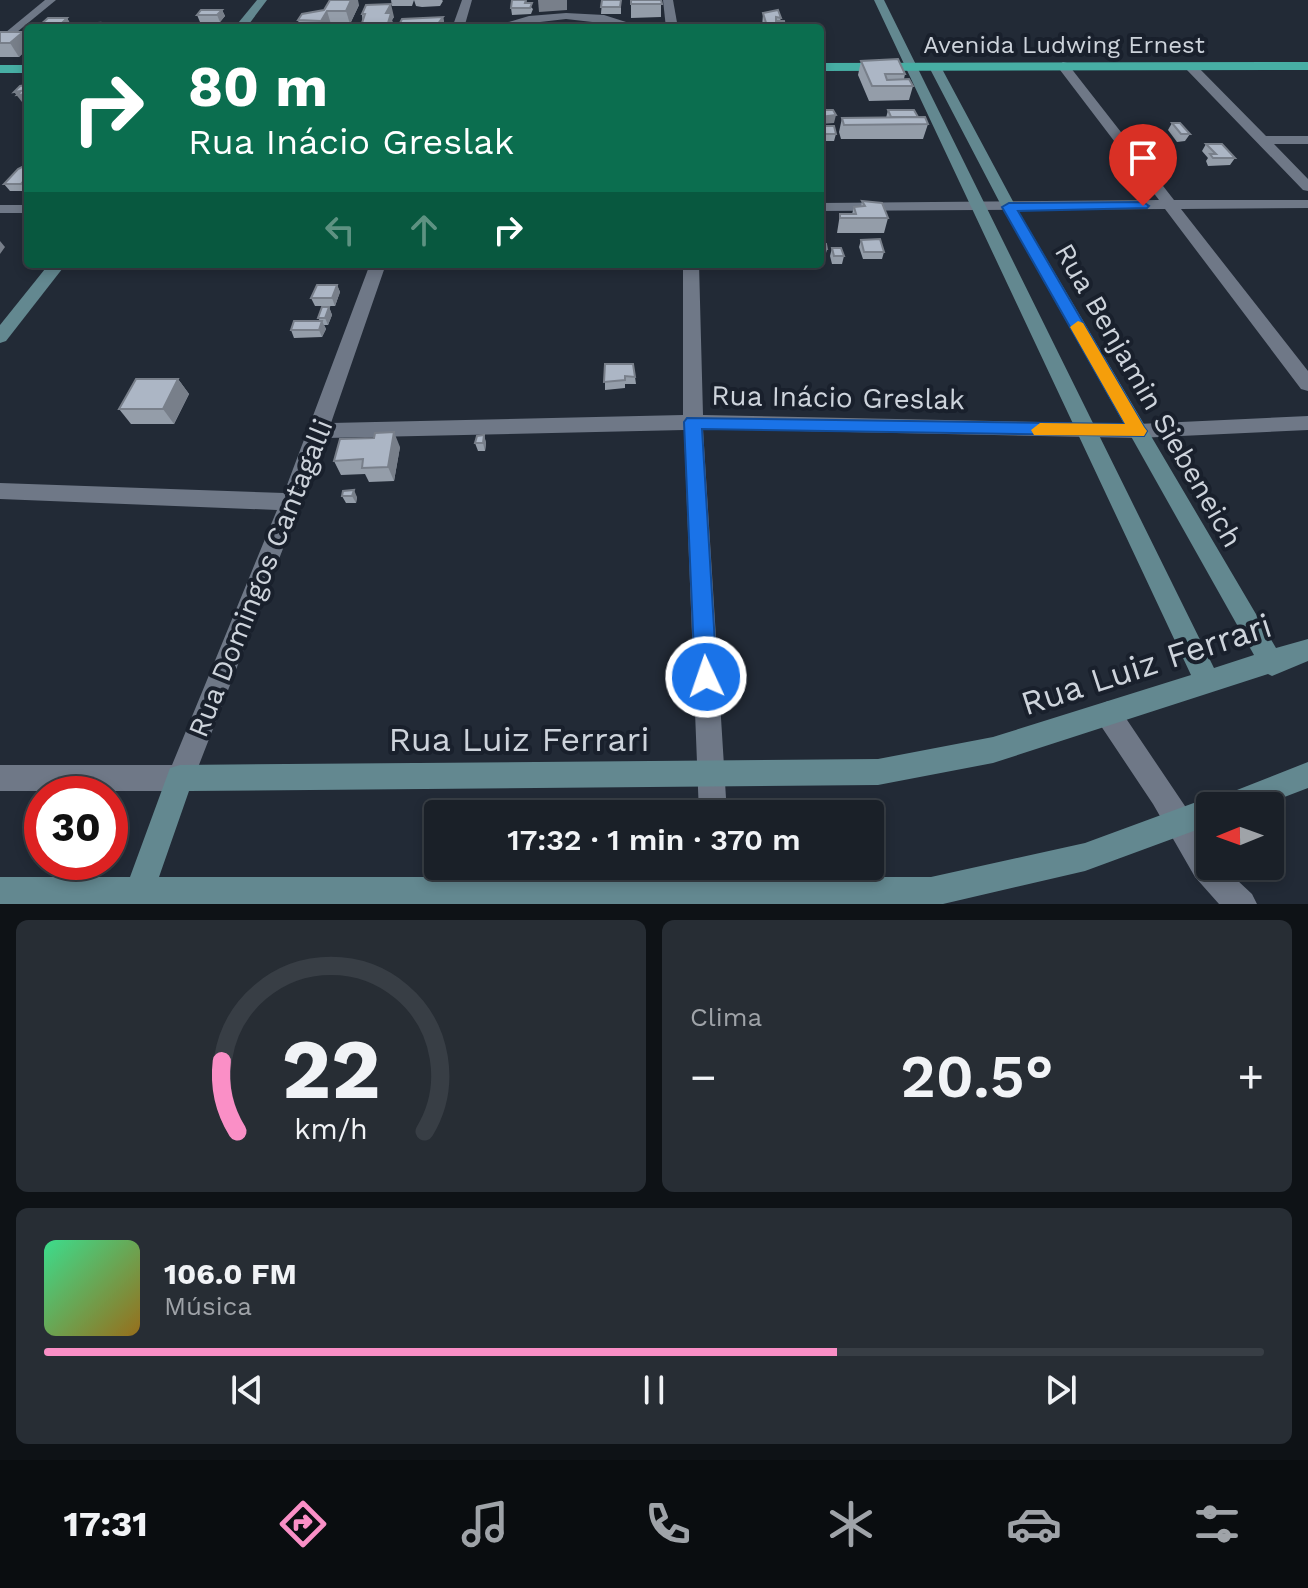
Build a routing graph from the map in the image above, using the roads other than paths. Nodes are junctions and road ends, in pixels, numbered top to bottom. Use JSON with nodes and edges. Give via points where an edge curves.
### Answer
{"nodes":[{"id":1,"x":51,"y":0,"type":"edge"},
{"id":2,"x":262,"y":0,"type":"edge"},
{"id":3,"x":467,"y":0,"type":"edge"},
{"id":4,"x":668,"y":0,"type":"edge"},
{"id":5,"x":879,"y":0,"type":"edge"},
{"id":6,"x":243,"y":24,"type":"edge"},
{"id":7,"x":459,"y":24,"type":"edge"},
{"id":8,"x":510,"y":24,"type":"edge"},
{"id":9,"x":618,"y":24,"type":"edge"},
{"id":10,"x":671,"y":24,"type":"edge"},
{"id":11,"x":0,"y":43,"type":"edge"},
{"id":12,"x":1063,"y":66,"type":"junction"},
{"id":13,"x":1190,"y":66,"type":"junction"},
{"id":14,"x":1308,"y":66,"type":"edge"},
{"id":15,"x":824,"y":67,"type":"edge"},
{"id":16,"x":909,"y":67,"type":"junction"},
{"id":17,"x":935,"y":67,"type":"junction"},
{"id":18,"x":0,"y":69,"type":"edge"},
{"id":19,"x":24,"y":69,"type":"edge"},
{"id":20,"x":1263,"y":140,"type":"junction"},
{"id":21,"x":1308,"y":140,"type":"edge"},
{"id":22,"x":1308,"y":187,"type":"edge"},
{"id":23,"x":1308,"y":204,"type":"edge"},
{"id":24,"x":1169,"y":205,"type":"junction"},
{"id":25,"x":824,"y":207,"type":"edge"},
{"id":26,"x":978,"y":207,"type":"junction"},
{"id":27,"x":1009,"y":207,"type":"junction"},
{"id":28,"x":0,"y":209,"type":"edge"},
{"id":29,"x":24,"y":209,"type":"edge"},
{"id":30,"x":55,"y":268,"type":"edge"},
{"id":31,"x":377,"y":268,"type":"edge"},
{"id":32,"x":691,"y":268,"type":"edge"},
{"id":33,"x":0,"y":337,"type":"edge"},
{"id":34,"x":1308,"y":384,"type":"edge"},
{"id":35,"x":693,"y":422,"type":"junction"},
{"id":36,"x":1308,"y":423,"type":"edge"},
{"id":37,"x":319,"y":431,"type":"junction"},
{"id":38,"x":1086,"y":431,"type":"junction"},
{"id":39,"x":1138,"y":431,"type":"junction"},
{"id":40,"x":0,"y":491,"type":"edge"},
{"id":41,"x":289,"y":502,"type":"junction"},
{"id":42,"x":1308,"y":650,"type":"edge"},
{"id":43,"x":1272,"y":664,"type":"junction"},
{"id":44,"x":1207,"y":681,"type":"junction"},
{"id":45,"x":1108,"y":714,"type":"junction"},
{"id":46,"x":711,"y":773,"type":"junction"},
{"id":47,"x":1308,"y":775,"type":"edge"},
{"id":48,"x":0,"y":778,"type":"edge"},
{"id":49,"x":180,"y":778,"type":"junction"},
{"id":50,"x":1262,"y":792,"type":"edge"},
{"id":51,"x":712,"y":800,"type":"edge"},
{"id":52,"x":1196,"y":816,"type":"edge"},
{"id":53,"x":1179,"y":823,"type":"junction"},
{"id":54,"x":633,"y":880,"type":"edge"},
{"id":55,"x":746,"y":880,"type":"edge"},
{"id":56,"x":0,"y":892,"type":"edge"},
{"id":57,"x":139,"y":892,"type":"junction"},
{"id":58,"x":1242,"y":904,"type":"edge"}],
"edges":[{"from":1,"to":11,"type":"street"},
{"from":2,"to":6,"type":"street"},
{"from":3,"to":7,"type":"street"},
{"from":4,"to":10,"type":"street"},
{"from":5,"to":16,"type":"street"},
{"from":8,"to":9,"type":"street","via":[[576,16]]},
{"from":12,"to":13,"type":"highway","name":"Avenida Ludwing Ernest"},
{"from":12,"to":17,"type":"highway","name":"Avenida Ludwing Ernest"},
{"from":12,"to":24,"type":"street"},
{"from":13,"to":14,"type":"highway","name":"Avenida Ludwing Ernest"},
{"from":13,"to":20,"type":"street"},
{"from":15,"to":16,"type":"highway","name":"Avenida Ludwing Ernest"},
{"from":16,"to":17,"type":"highway","name":"Avenida Ludwing Ernest"},
{"from":16,"to":26,"type":"street"},
{"from":17,"to":27,"type":"street","name":"Rua Benjamin Siebeneich"},
{"from":18,"to":19,"type":"highway"},
{"from":20,"to":21,"type":"street"},
{"from":20,"to":22,"type":"street"},
{"from":23,"to":24,"type":"street"},
{"from":24,"to":27,"type":"street"},
{"from":24,"to":34,"type":"street"},
{"from":25,"to":26,"type":"street"},
{"from":26,"to":27,"type":"street"},
{"from":26,"to":38,"type":"street"},
{"from":27,"to":39,"type":"street","name":"Rua Benjamin Siebeneich"},
{"from":28,"to":29,"type":"street"},
{"from":30,"to":33,"type":"street"},
{"from":31,"to":37,"type":"street","name":"Rua Domingos Cantagalli"},
{"from":32,"to":35,"type":"street"},
{"from":35,"to":37,"type":"street","name":"Rua Inácio Greslak"},
{"from":35,"to":38,"type":"street","name":"Rua Inácio Greslak"},
{"from":35,"to":46,"type":"street"},
{"from":36,"to":39,"type":"street","name":"Rua Inácio Greslak"},
{"from":37,"to":41,"type":"street","name":"Rua Domingos Cantagalli"},
{"from":38,"to":39,"type":"street","name":"Rua Inácio Greslak"},
{"from":38,"to":44,"type":"street"},
{"from":39,"to":43,"type":"street","name":"Rua Benjamin Siebeneich"},
{"from":40,"to":41,"type":"street"},
{"from":41,"to":49,"type":"street","name":"Rua Domingos Cantagalli"},
{"from":42,"to":43,"type":"street","name":"Rua Luiz Ferrari"},
{"from":43,"to":44,"type":"street","name":"Rua Luiz Ferrari"},
{"from":44,"to":45,"type":"street","name":"Rua Luiz Ferrari"},
{"from":45,"to":46,"type":"street","name":"Rua Luiz Ferrari","via":[[993,750],[878,772]]},
{"from":45,"to":53,"type":"street"},
{"from":46,"to":49,"type":"street","name":"Rua Luiz Ferrari"},
{"from":46,"to":51,"type":"street"},
{"from":47,"to":50,"type":"street"},
{"from":48,"to":49,"type":"street","name":"Rua Luiz Ferrari"},
{"from":49,"to":57,"type":"street","name":"Rua Domingos Cantagalli"},
{"from":52,"to":53,"type":"street"},
{"from":53,"to":55,"type":"street","via":[[1085,857],[931,892]]},
{"from":53,"to":58,"type":"street","via":[[1217,884]]},
{"from":54,"to":57,"type":"street"},
{"from":56,"to":57,"type":"street"}]}
